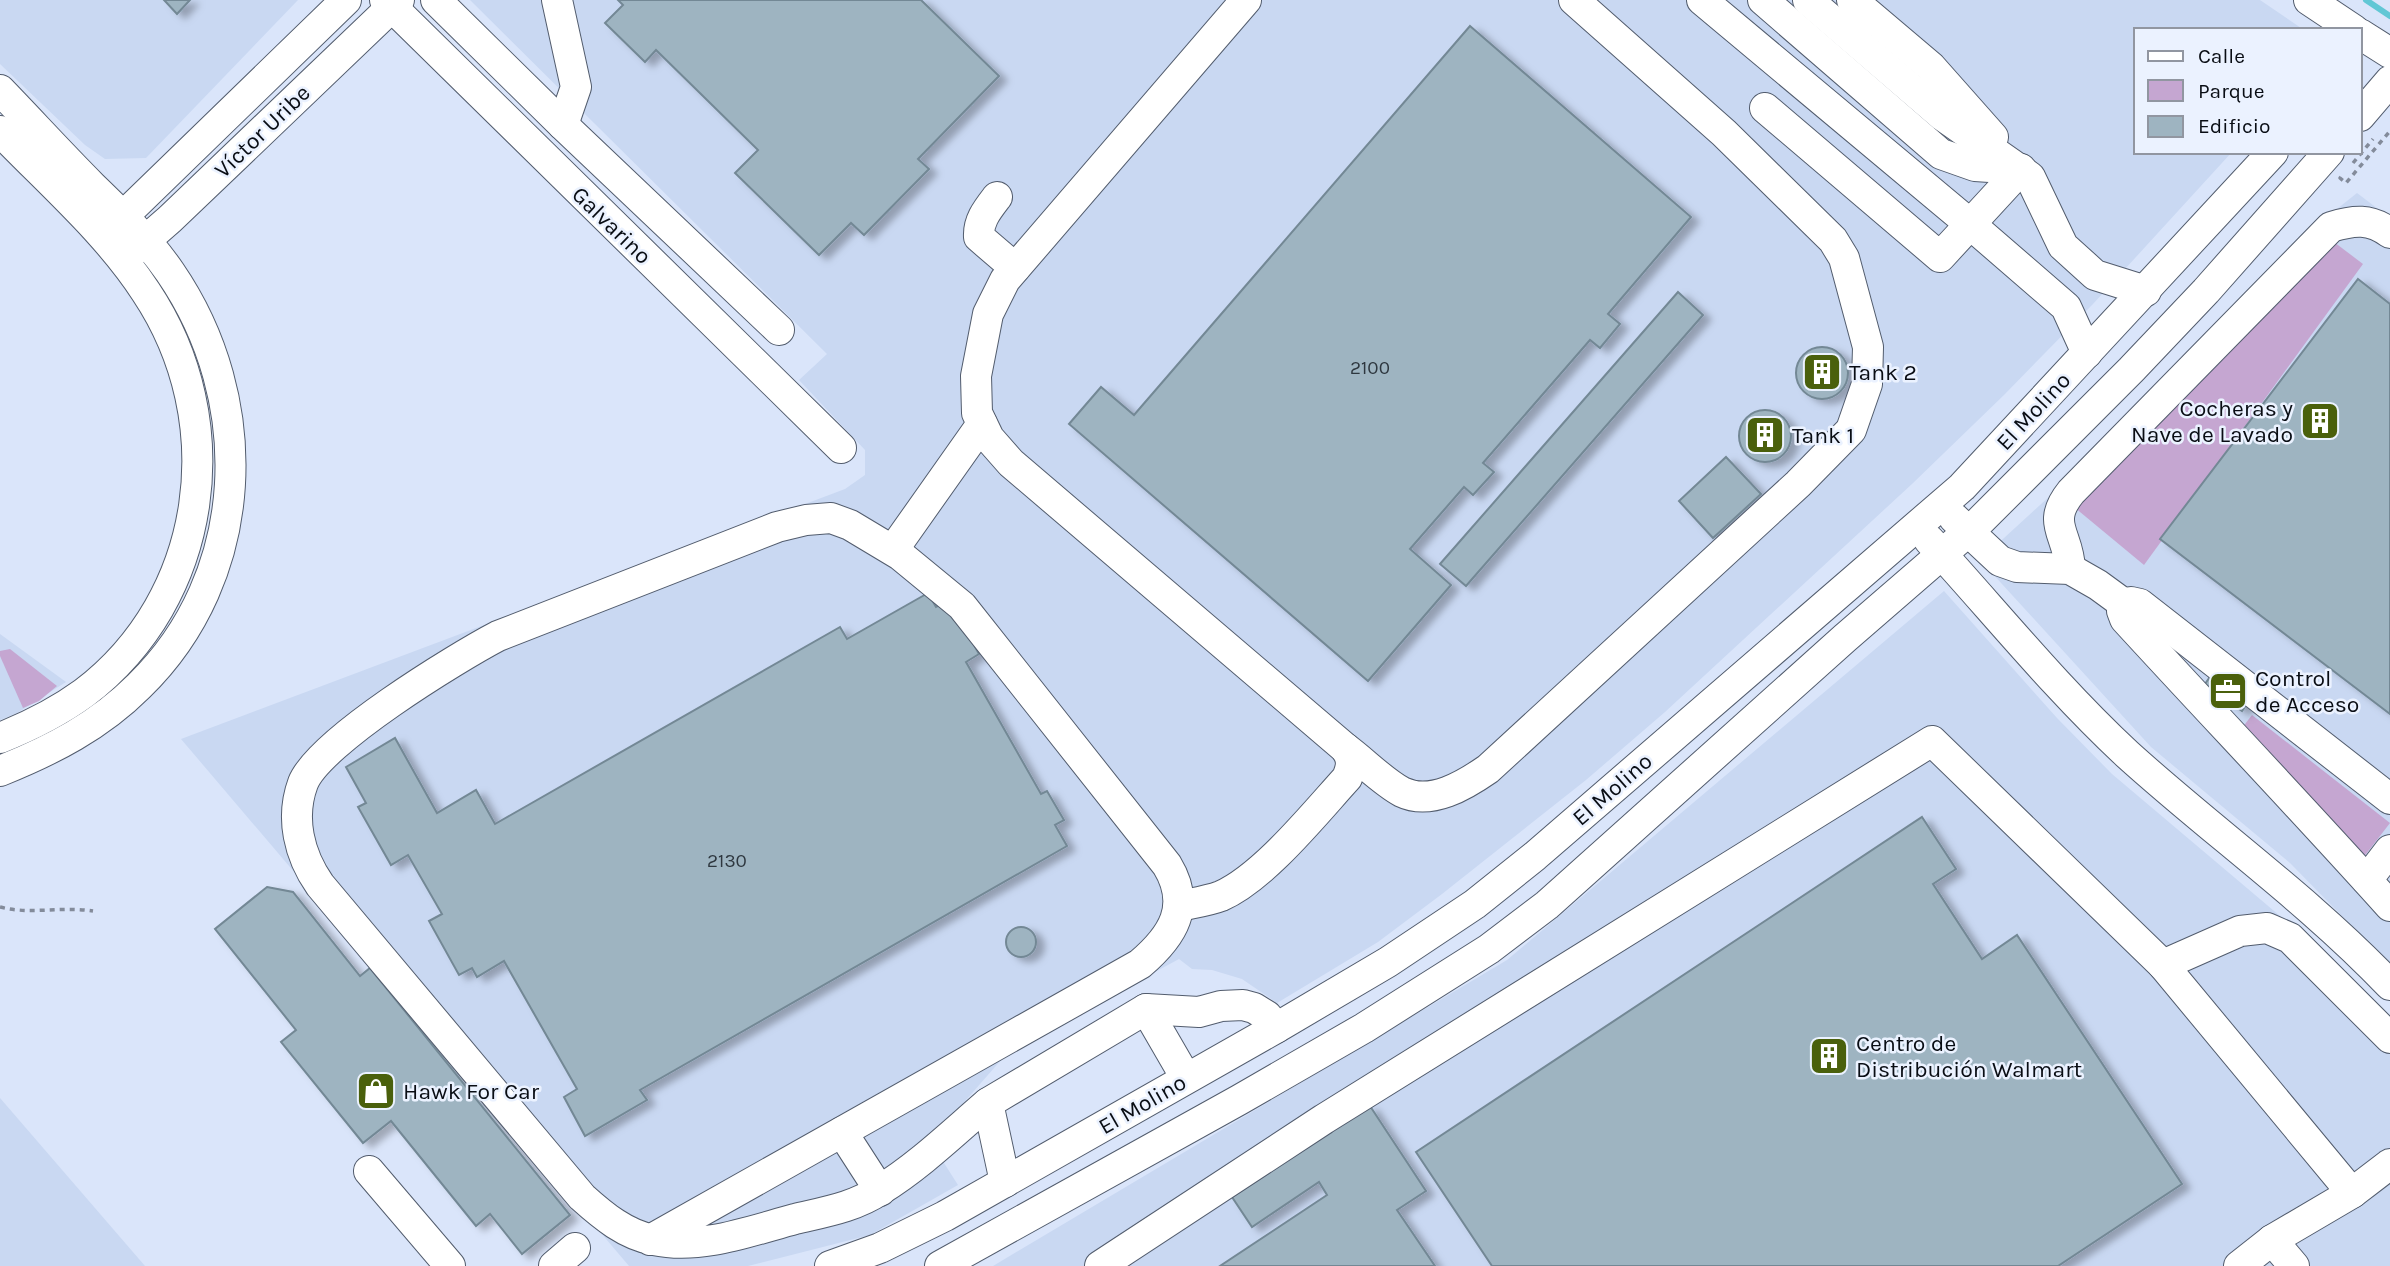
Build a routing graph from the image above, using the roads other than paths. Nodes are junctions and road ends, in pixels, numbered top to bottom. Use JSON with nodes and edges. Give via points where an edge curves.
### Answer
{"nodes":[{"id":1,"x":346,"y":0,"type":"edge"},
{"id":2,"x":436,"y":0,"type":"edge"},
{"id":3,"x":557,"y":0,"type":"edge"},
{"id":4,"x":1246,"y":0,"type":"edge"},
{"id":5,"x":1574,"y":0,"type":"edge"},
{"id":6,"x":1702,"y":0,"type":"edge"},
{"id":7,"x":1763,"y":0,"type":"edge"},
{"id":8,"x":1808,"y":0,"type":"edge"},
{"id":9,"x":1852,"y":0,"type":"edge"},
{"id":10,"x":2309,"y":0,"type":"edge"},
{"id":11,"x":391,"y":3,"type":"edge"},
{"id":12,"x":2348,"y":28,"type":"edge"},
{"id":13,"x":2390,"y":81,"type":"edge"},
{"id":14,"x":0,"y":90,"type":"edge"},
{"id":15,"x":1765,"y":108,"type":"dead end"},
{"id":16,"x":563,"y":125,"type":"junction"},
{"id":17,"x":2367,"y":127,"type":"edge"},
{"id":18,"x":0,"y":131,"type":"edge"},
{"id":19,"x":2271,"y":154,"type":"edge"},
{"id":20,"x":2327,"y":154,"type":"edge"},
{"id":21,"x":2021,"y":169,"type":"junction"},
{"id":22,"x":2250,"y":178,"type":"junction"},
{"id":23,"x":997,"y":197,"type":"dead end"},
{"id":24,"x":2271,"y":218,"type":"junction"},
{"id":25,"x":1970,"y":225,"type":"junction"},
{"id":26,"x":113,"y":226,"type":"junction"},
{"id":27,"x":2390,"y":233,"type":"edge"},
{"id":28,"x":146,"y":241,"type":"junction"},
{"id":29,"x":698,"y":253,"type":"junction"},
{"id":30,"x":122,"y":260,"type":"junction"},
{"id":31,"x":1015,"y":268,"type":"junction"},
{"id":32,"x":670,"y":281,"type":"junction"},
{"id":33,"x":2146,"y":290,"type":"junction"},
{"id":34,"x":779,"y":330,"type":"dead end"},
{"id":35,"x":2087,"y":353,"type":"junction"},
{"id":36,"x":982,"y":424,"type":"junction"},
{"id":37,"x":842,"y":448,"type":"dead end"},
{"id":38,"x":1940,"y":507,"type":"junction"},
{"id":39,"x":1917,"y":527,"type":"junction"},
{"id":40,"x":1969,"y":531,"type":"junction"},
{"id":41,"x":893,"y":551,"type":"junction"},
{"id":42,"x":1942,"y":554,"type":"junction"},
{"id":43,"x":2070,"y":569,"type":"junction"},
{"id":44,"x":2124,"y":604,"type":"junction"},
{"id":45,"x":0,"y":738,"type":"edge"},
{"id":46,"x":1345,"y":748,"type":"junction"},
{"id":47,"x":0,"y":771,"type":"edge"},
{"id":48,"x":2390,"y":799,"type":"edge"},
{"id":49,"x":2390,"y":850,"type":"edge"},
{"id":50,"x":2367,"y":880,"type":"junction"},
{"id":51,"x":1179,"y":906,"type":"junction"},
{"id":52,"x":2390,"y":906,"type":"edge"},
{"id":53,"x":1471,"y":907,"type":"junction"},
{"id":54,"x":1489,"y":949,"type":"junction"},
{"id":55,"x":2162,"y":965,"type":"junction"},
{"id":56,"x":2390,"y":985,"type":"edge"},
{"id":57,"x":1146,"y":1009,"type":"junction"},
{"id":58,"x":1276,"y":1028,"type":"junction"},
{"id":59,"x":2390,"y":1038,"type":"edge"},
{"id":60,"x":1186,"y":1079,"type":"junction"},
{"id":61,"x":988,"y":1103,"type":"junction"},
{"id":62,"x":842,"y":1132,"type":"junction"},
{"id":63,"x":1038,"y":1163,"type":"junction"},
{"id":64,"x":2390,"y":1164,"type":"edge"},
{"id":65,"x":369,"y":1171,"type":"dead end"},
{"id":66,"x":1005,"y":1182,"type":"junction"},
{"id":67,"x":880,"y":1191,"type":"junction"},
{"id":68,"x":2352,"y":1193,"type":"junction"},
{"id":69,"x":1057,"y":1201,"type":"junction"},
{"id":70,"x":650,"y":1240,"type":"junction"},
{"id":71,"x":2272,"y":1240,"type":"junction"},
{"id":72,"x":450,"y":1266,"type":"edge"},
{"id":73,"x":830,"y":1266,"type":"edge"},
{"id":74,"x":940,"y":1266,"type":"edge"},
{"id":75,"x":1100,"y":1266,"type":"edge"},
{"id":76,"x":2239,"y":1266,"type":"edge"},
{"id":77,"x":2294,"y":1266,"type":"edge"}],
"edges":[{"from":1,"to":26,"type":"street","name":"Víctor Uribe"},
{"from":2,"to":16,"type":"street","name":"Galvarino"},
{"from":3,"to":16,"type":"street","via":[[576,87]]},
{"from":4,"to":31,"type":"street"},
{"from":5,"to":46,"type":"street","via":[[1724,134],[1833,240],[1844,258],[1868,347],[1867,384],[1851,430],[1798,484],[1488,769],[1460,788],[1425,796],[1403,793]]},
{"from":6,"to":25,"type":"street"},
{"from":7,"to":21,"type":"street","via":[[1941,155],[1975,166]]},
{"from":8,"to":21,"type":"street","via":[[1943,116]]},
{"from":9,"to":21,"type":"street","via":[[1931,67]]},
{"from":10,"to":12,"type":"street"},
{"from":11,"to":28,"type":"street","name":"Víctor Uribe"},
{"from":11,"to":32,"type":"street","name":"Galvarino"},
{"from":13,"to":17,"type":"street"},
{"from":14,"to":26,"type":"street"},
{"from":15,"to":25,"type":"street","via":[[1940,257]]},
{"from":16,"to":29,"type":"street","name":"Galvarino"},
{"from":18,"to":26,"type":"street"},
{"from":19,"to":22,"type":"street","name":"El Molino"},
{"from":20,"to":24,"type":"street","name":"El Molino"},
{"from":21,"to":25,"type":"street"},
{"from":21,"to":33,"type":"street","via":[[2030,177],[2063,246],[2095,275]]},
{"from":22,"to":24,"type":"street","via":[[2259,179],[2269,190]]},
{"from":22,"to":33,"type":"street","name":"El Molino"},
{"from":23,"to":31,"type":"street","via":[[986,211],[979,237]]},
{"from":24,"to":40,"type":"street","name":"El Molino","via":[[2132,370]]},
{"from":25,"to":35,"type":"street","via":[[2066,307]]},
{"from":26,"to":28,"type":"street"},
{"from":26,"to":30,"type":"street"},
{"from":27,"to":43,"type":"street","via":[[2379,225],[2356,220],[2331,227],[2071,492],[2057,519],[2070,552]]},
{"from":28,"to":30,"type":"street","name":"Víctor Uribe"},
{"from":28,"to":47,"type":"street","via":[[197,320],[226,409],[231,492],[216,560],[181,637],[140,686],[79,734]]},
{"from":29,"to":32,"type":"street"},
{"from":29,"to":34,"type":"street","name":"Galvarino"},
{"from":30,"to":45,"type":"street","via":[[160,315],[193,405],[197,473],[189,536],[164,599],[120,659],[68,704]]},
{"from":31,"to":36,"type":"street","via":[[988,314],[976,376],[977,413]]},
{"from":32,"to":37,"type":"street","name":"Galvarino"},
{"from":33,"to":35,"type":"street","name":"El Molino"},
{"from":35,"to":38,"type":"street","name":"El Molino"},
{"from":36,"to":41,"type":"street"},
{"from":36,"to":46,"type":"street","via":[[1011,463]]},
{"from":38,"to":39,"type":"street","name":"El Molino"},
{"from":38,"to":40,"type":"street"},
{"from":39,"to":42,"type":"street"},
{"from":39,"to":53,"type":"street","name":"El Molino"},
{"from":40,"to":42,"type":"street","name":"El Molino"},
{"from":40,"to":43,"type":"street","via":[[2000,561],[2017,567]]},
{"from":41,"to":51,"type":"street","via":[[962,606],[1167,865],[1175,878]]},
{"from":41,"to":70,"type":"street","via":[[850,525],[831,519],[806,520],[510,631],[468,652],[339,742],[304,782],[297,830],[309,870],[582,1197],[614,1223]]},
{"from":42,"to":54,"type":"street","name":"El Molino","via":[[1547,905]]},
{"from":42,"to":56,"type":"street","via":[[2124,751],[2321,918]]},
{"from":43,"to":44,"type":"street"},
{"from":44,"to":48,"type":"street","via":[[2140,604]]},
{"from":44,"to":50,"type":"street","via":[[2125,619]]},
{"from":46,"to":51,"type":"street","via":[[1352,766],[1347,778],[1288,843],[1223,895]]},
{"from":49,"to":50,"type":"street"},
{"from":50,"to":52,"type":"street"},
{"from":51,"to":62,"type":"street","via":[[1169,935],[1140,964]]},
{"from":53,"to":54,"type":"street","via":[[1489,920]]},
{"from":53,"to":58,"type":"street","name":"El Molino"},
{"from":54,"to":69,"type":"street","name":"El Molino","via":[[1353,1035]]},
{"from":55,"to":59,"type":"street","via":[[2240,931],[2267,928],[2290,938]]},
{"from":55,"to":68,"type":"street"},
{"from":55,"to":75,"type":"street","via":[[1932,741],[1324,1119]]},
{"from":57,"to":58,"type":"street","via":[[1199,1012],[1243,1005],[1267,1017]]},
{"from":57,"to":60,"type":"street"},
{"from":57,"to":61,"type":"street"},
{"from":58,"to":60,"type":"street","name":"El Molino"},
{"from":60,"to":63,"type":"street","name":"El Molino"},
{"from":61,"to":66,"type":"street"},
{"from":61,"to":67,"type":"street"},
{"from":62,"to":67,"type":"street"},
{"from":62,"to":70,"type":"street"},
{"from":63,"to":66,"type":"street","name":"El Molino"},
{"from":63,"to":69,"type":"street","via":[[1041,1188]]},
{"from":64,"to":68,"type":"street"},
{"from":65,"to":72,"type":"street"},
{"from":66,"to":73,"type":"street","name":"El Molino","via":[[913,1233]]},
{"from":67,"to":70,"type":"street","via":[[856,1203],[713,1240],[674,1244]]},
{"from":68,"to":71,"type":"street"},
{"from":69,"to":74,"type":"street","name":"El Molino"},
{"from":71,"to":76,"type":"street"},
{"from":71,"to":77,"type":"street"}]}
